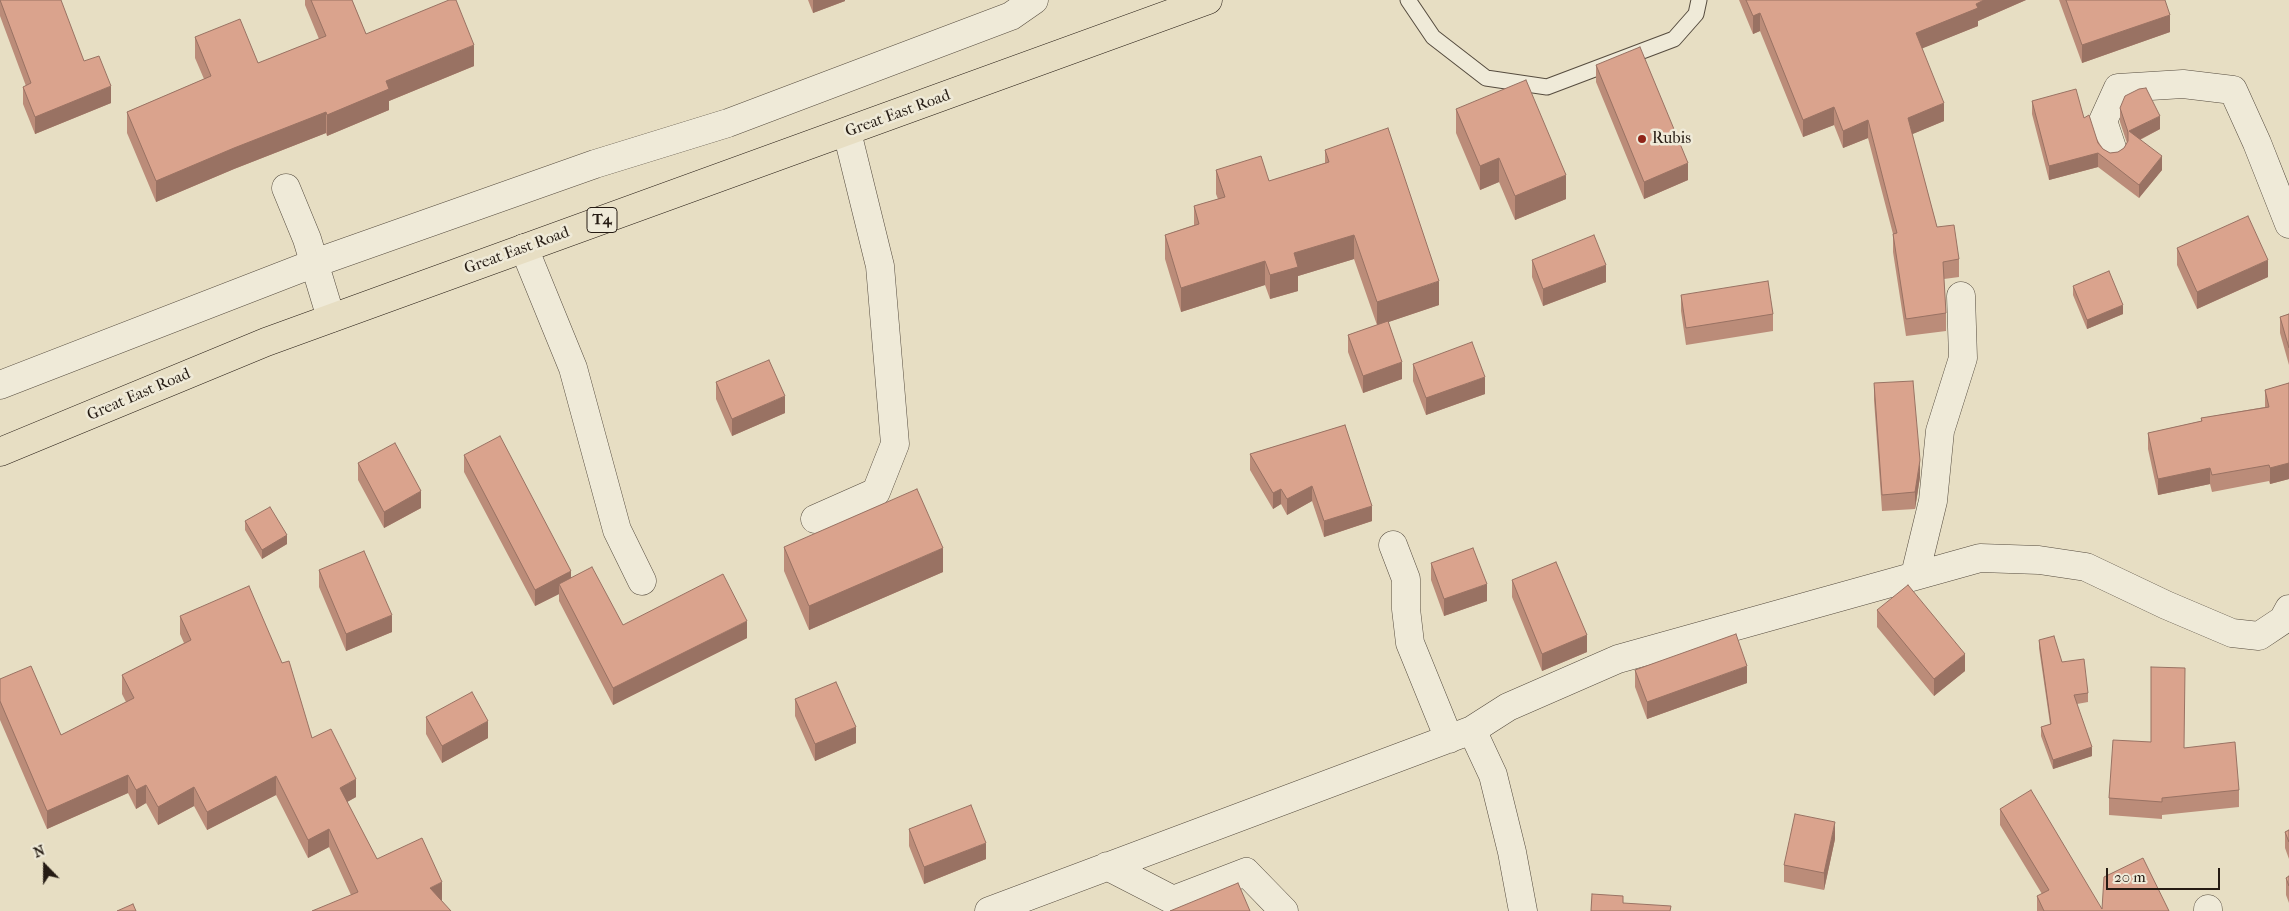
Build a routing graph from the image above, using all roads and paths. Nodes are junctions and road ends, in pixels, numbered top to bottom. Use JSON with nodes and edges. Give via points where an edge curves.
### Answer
{"nodes":[{"id":1,"x":1034,"y":0,"type":"edge"},
{"id":2,"x":1208,"y":0,"type":"edge"},
{"id":3,"x":1408,"y":0,"type":"edge"},
{"id":4,"x":1699,"y":0,"type":"edge"},
{"id":5,"x":846,"y":132,"type":"junction"},
{"id":6,"x":2113,"y":151,"type":"edge"},
{"id":7,"x":286,"y":188,"type":"dead end"},
{"id":8,"x":2289,"y":224,"type":"edge"},
{"id":9,"x":524,"y":248,"type":"junction"},
{"id":10,"x":315,"y":262,"type":"junction"},
{"id":11,"x":1962,"y":296,"type":"dead end"},
{"id":12,"x":331,"y":318,"type":"junction"},
{"id":13,"x":0,"y":384,"type":"edge"},
{"id":14,"x":0,"y":452,"type":"edge"},
{"id":15,"x":815,"y":518,"type":"dead end"},
{"id":16,"x":1393,"y":546,"type":"dead end"},
{"id":17,"x":1915,"y":575,"type":"junction"},
{"id":18,"x":642,"y":581,"type":"dead end"},
{"id":19,"x":2289,"y":609,"type":"edge"},
{"id":20,"x":1460,"y":735,"type":"junction"},
{"id":21,"x":1107,"y":866,"type":"junction"},
{"id":22,"x":989,"y":911,"type":"edge"},
{"id":23,"x":1284,"y":911,"type":"edge"},
{"id":24,"x":1523,"y":911,"type":"edge"}],
"edges":[{"from":1,"to":10,"type":"street","via":[[1011,16],[728,123],[596,164]]},
{"from":2,"to":5,"type":"highway","name":"Great East Road","number":"T4"},
{"from":3,"to":4,"type":"lane","via":[[1433,37],[1486,78],[1547,87],[1674,39],[1696,14]]},
{"from":5,"to":9,"type":"highway","name":"Great East Road","number":"T4"},
{"from":5,"to":15,"type":"street","via":[[880,266],[895,444],[876,492]]},
{"from":6,"to":8,"type":"street","via":[[2102,121],[2118,88],[2183,84],[2233,90]]},
{"from":7,"to":10,"type":"street"},
{"from":9,"to":12,"type":"highway","name":"Great East Road","number":"T4"},
{"from":9,"to":18,"type":"street","via":[[573,368],[617,530]]},
{"from":10,"to":12,"type":"street"},
{"from":10,"to":13,"type":"street"},
{"from":11,"to":17,"type":"street","via":[[1963,358],[1940,431],[1933,501]]},
{"from":12,"to":14,"type":"highway","name":"Great East Road","number":"T4"},
{"from":16,"to":20,"type":"street","via":[[1406,579],[1410,643]]},
{"from":17,"to":19,"type":"street","via":[[1980,558],[2039,560],[2086,567],[2232,633],[2259,636],[2283,620]]},
{"from":17,"to":20,"type":"street","via":[[1618,659],[1508,707]]},
{"from":20,"to":21,"type":"street"},
{"from":20,"to":24,"type":"street","via":[[1493,775]]},
{"from":21,"to":22,"type":"street"},
{"from":21,"to":23,"type":"street","via":[[1172,900],[1246,872]]}]}
